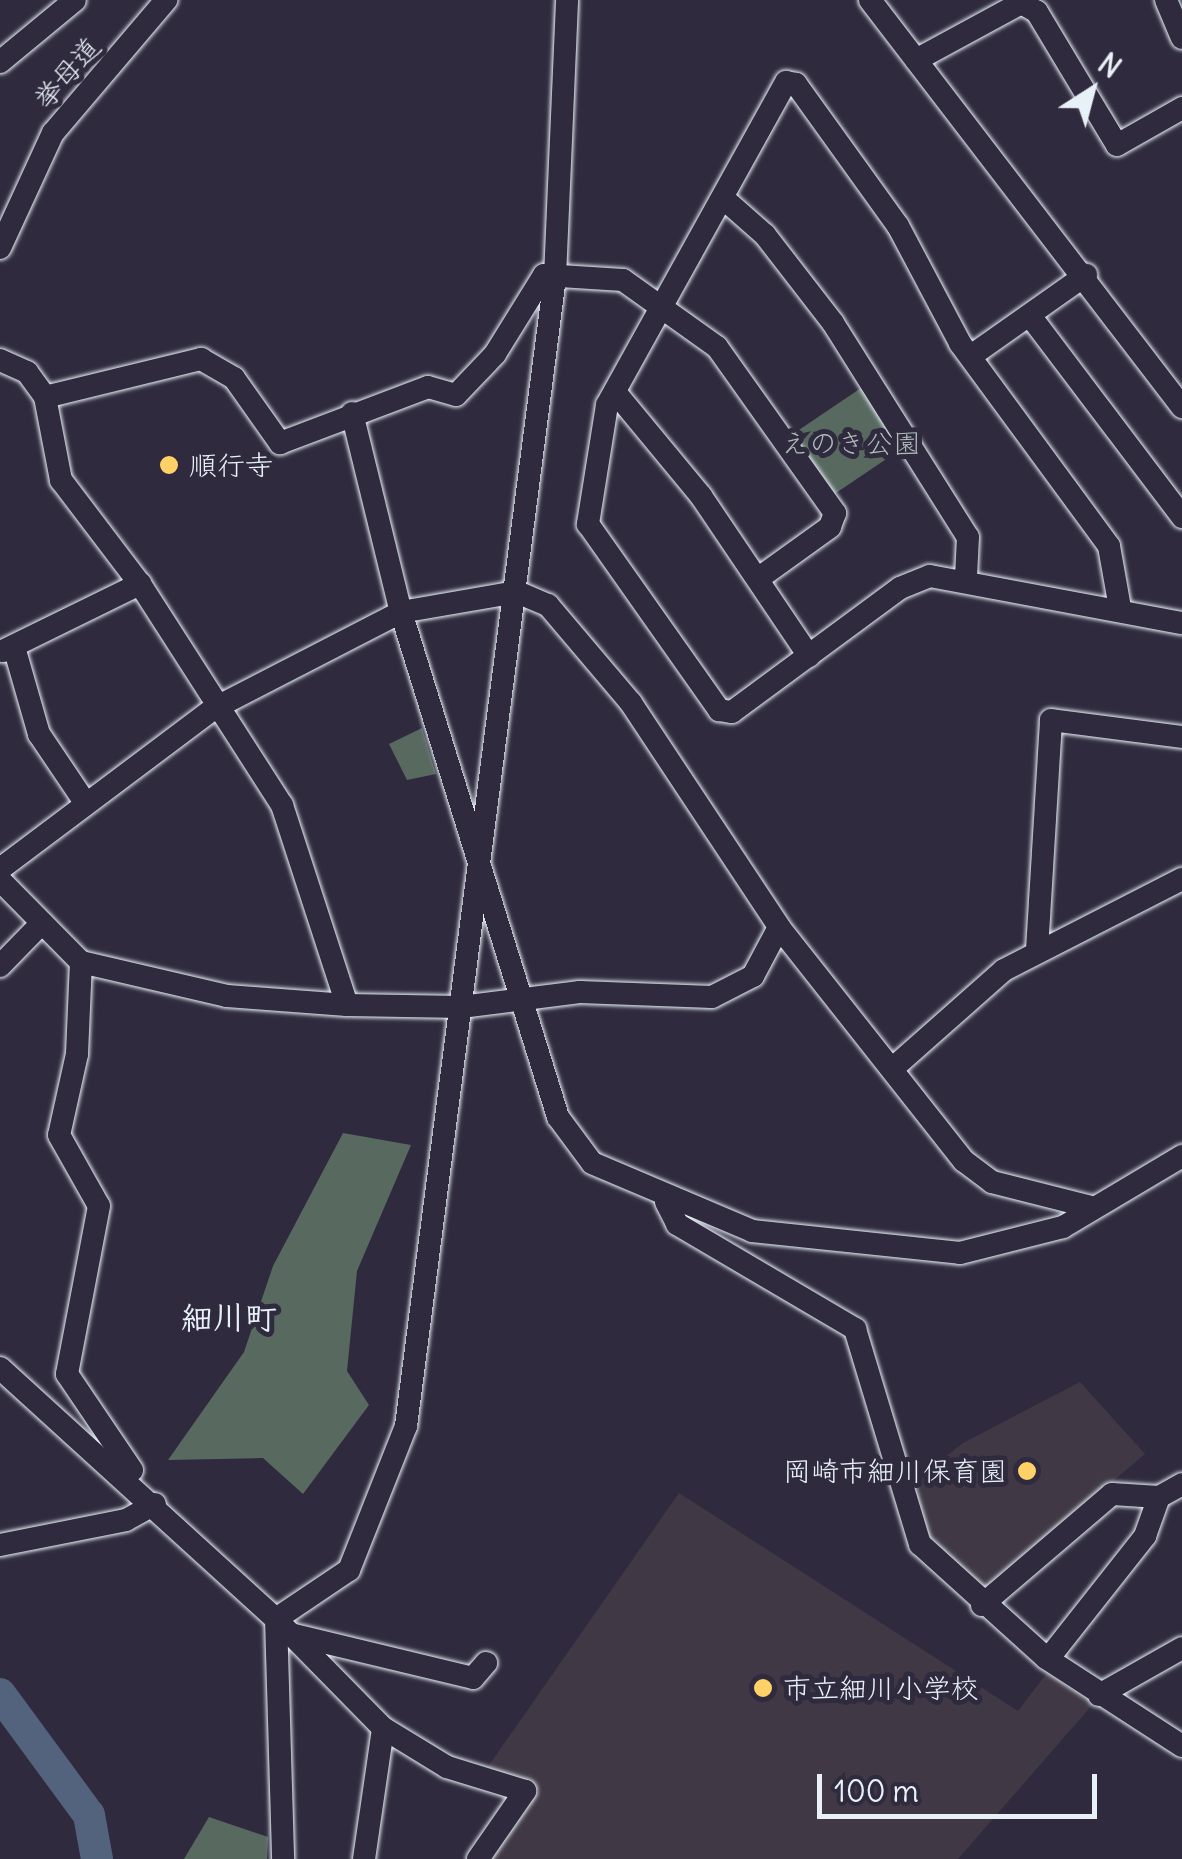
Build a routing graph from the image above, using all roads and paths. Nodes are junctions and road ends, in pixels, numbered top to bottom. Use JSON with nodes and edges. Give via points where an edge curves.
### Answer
{"nodes":[{"id":1,"x":75,"y":0,"type":"edge"},
{"id":2,"x":166,"y":0,"type":"edge"},
{"id":3,"x":567,"y":0,"type":"edge"},
{"id":4,"x":870,"y":0,"type":"edge"},
{"id":5,"x":1166,"y":0,"type":"edge"},
{"id":6,"x":1182,"y":38,"type":"edge"},
{"id":7,"x":916,"y":60,"type":"junction"},
{"id":8,"x":0,"y":62,"type":"edge"},
{"id":9,"x":1182,"y":108,"type":"edge"},
{"id":10,"x":723,"y":198,"type":"junction"},
{"id":11,"x":0,"y":248,"type":"edge"},
{"id":12,"x":1086,"y":275,"type":"junction"},
{"id":13,"x":555,"y":277,"type":"junction"},
{"id":14,"x":665,"y":302,"type":"junction"},
{"id":15,"x":1031,"y":317,"type":"junction"},
{"id":16,"x":971,"y":356,"type":"junction"},
{"id":17,"x":0,"y":360,"type":"edge"},
{"id":18,"x":615,"y":392,"type":"junction"},
{"id":19,"x":44,"y":397,"type":"junction"},
{"id":20,"x":1182,"y":407,"type":"edge"},
{"id":21,"x":352,"y":414,"type":"junction"},
{"id":22,"x":1182,"y":517,"type":"edge"},
{"id":23,"x":759,"y":578,"type":"junction"},
{"id":24,"x":966,"y":578,"type":"junction"},
{"id":25,"x":140,"y":584,"type":"junction"},
{"id":26,"x":517,"y":592,"type":"junction"},
{"id":27,"x":1120,"y":608,"type":"junction"},
{"id":28,"x":401,"y":612,"type":"junction"},
{"id":29,"x":1182,"y":623,"type":"edge"},
{"id":30,"x":7,"y":650,"type":"edge"},
{"id":31,"x":809,"y":656,"type":"junction"},
{"id":32,"x":213,"y":709,"type":"junction"},
{"id":33,"x":1182,"y":737,"type":"edge"},
{"id":34,"x":86,"y":804,"type":"junction"},
{"id":35,"x":479,"y":858,"type":"junction"},
{"id":36,"x":0,"y":869,"type":"edge"},
{"id":37,"x":1182,"y":879,"type":"edge"},
{"id":38,"x":0,"y":880,"type":"edge"},
{"id":39,"x":42,"y":923,"type":"junction"},
{"id":40,"x":779,"y":927,"type":"junction"},
{"id":41,"x":1037,"y":950,"type":"junction"},
{"id":42,"x":81,"y":962,"type":"junction"},
{"id":43,"x":0,"y":966,"type":"edge"},
{"id":44,"x":521,"y":998,"type":"junction"},
{"id":45,"x":347,"y":1005,"type":"junction"},
{"id":46,"x":461,"y":1007,"type":"junction"},
{"id":47,"x":892,"y":1069,"type":"junction"},
{"id":48,"x":1182,"y":1156,"type":"edge"},
{"id":49,"x":666,"y":1202,"type":"junction"},
{"id":50,"x":1092,"y":1207,"type":"junction"},
{"id":51,"x":0,"y":1368,"type":"edge"},
{"id":52,"x":1182,"y":1484,"type":"edge"},
{"id":53,"x":1159,"y":1496,"type":"junction"},
{"id":54,"x":156,"y":1505,"type":"junction"},
{"id":55,"x":0,"y":1545,"type":"edge"},
{"id":56,"x":982,"y":1604,"type":"junction"},
{"id":57,"x":283,"y":1627,"type":"junction"},
{"id":58,"x":1182,"y":1648,"type":"edge"},
{"id":59,"x":1048,"y":1659,"type":"junction"},
{"id":60,"x":486,"y":1663,"type":"dead end"},
{"id":61,"x":1099,"y":1695,"type":"junction"},
{"id":62,"x":382,"y":1728,"type":"junction"},
{"id":63,"x":1182,"y":1746,"type":"edge"},
{"id":64,"x":283,"y":1859,"type":"edge"},
{"id":65,"x":364,"y":1859,"type":"edge"},
{"id":66,"x":478,"y":1859,"type":"edge"}],
"edges":[{"from":1,"to":8,"type":"street"},
{"from":2,"to":11,"type":"street","name":"挙母道","via":[[53,133]]},
{"from":3,"to":13,"type":"street"},
{"from":4,"to":7,"type":"street"},
{"from":5,"to":6,"type":"street"},
{"from":7,"to":9,"type":"street","via":[[1022,3],[1037,12],[1117,145]]},
{"from":7,"to":12,"type":"street","via":[[995,171]]},
{"from":10,"to":14,"type":"street"},
{"from":10,"to":16,"type":"street","via":[[792,80],[898,226]]},
{"from":10,"to":24,"type":"street","via":[[765,235],[833,323],[968,537]]},
{"from":12,"to":15,"type":"street"},
{"from":12,"to":20,"type":"street"},
{"from":13,"to":14,"type":"street","via":[[623,280]]},
{"from":13,"to":21,"type":"street","via":[[544,275],[495,354],[456,395],[428,387]]},
{"from":13,"to":26,"type":"street"},
{"from":14,"to":18,"type":"street"},
{"from":14,"to":23,"type":"street","via":[[717,347],[834,513],[830,528]]},
{"from":15,"to":16,"type":"street"},
{"from":15,"to":22,"type":"street"},
{"from":16,"to":27,"type":"street","via":[[1109,546]]},
{"from":17,"to":19,"type":"street","via":[[26,372]]},
{"from":18,"to":23,"type":"street"},
{"from":18,"to":31,"type":"street","via":[[588,530],[719,710],[732,712]]},
{"from":19,"to":21,"type":"street","via":[[201,359],[227,370],[280,443]]},
{"from":19,"to":25,"type":"street","via":[[61,480]]},
{"from":21,"to":28,"type":"street"},
{"from":23,"to":31,"type":"street"},
{"from":24,"to":27,"type":"street"},
{"from":24,"to":31,"type":"street","via":[[912,582]]},
{"from":25,"to":30,"type":"street"},
{"from":25,"to":32,"type":"street"},
{"from":26,"to":28,"type":"street"},
{"from":26,"to":35,"type":"street"},
{"from":26,"to":40,"type":"street","via":[[548,604],[631,703]]},
{"from":27,"to":29,"type":"street"},
{"from":28,"to":32,"type":"street"},
{"from":28,"to":35,"type":"street"},
{"from":30,"to":34,"type":"street","via":[[40,734]]},
{"from":32,"to":34,"type":"street"},
{"from":32,"to":45,"type":"street","via":[[282,805]]},
{"from":33,"to":41,"type":"street","via":[[1051,720]]},
{"from":34,"to":36,"type":"street"},
{"from":35,"to":44,"type":"street"},
{"from":35,"to":46,"type":"street"},
{"from":37,"to":41,"type":"street"},
{"from":38,"to":39,"type":"street"},
{"from":39,"to":42,"type":"street"},
{"from":39,"to":43,"type":"street"},
{"from":40,"to":44,"type":"street","via":[[752,976],[712,997]]},
{"from":40,"to":47,"type":"street"},
{"from":41,"to":47,"type":"street"},
{"from":42,"to":45,"type":"street","via":[[228,996]]},
{"from":42,"to":54,"type":"street","via":[[77,1054],[59,1135],[100,1206],[68,1374]]},
{"from":44,"to":46,"type":"street"},
{"from":44,"to":49,"type":"street","via":[[566,1132],[592,1164]]},
{"from":45,"to":46,"type":"street"},
{"from":46,"to":57,"type":"street","via":[[399,1452],[350,1570]]},
{"from":47,"to":50,"type":"street","via":[[980,1175]]},
{"from":48,"to":50,"type":"street"},
{"from":49,"to":50,"type":"street","via":[[752,1231],[960,1253],[1063,1228]]},
{"from":49,"to":56,"type":"street","via":[[678,1224],[856,1330],[905,1517]]},
{"from":51,"to":54,"type":"street"},
{"from":52,"to":53,"type":"street"},
{"from":53,"to":56,"type":"street","via":[[1112,1494]]},
{"from":53,"to":59,"type":"street","via":[[1145,1536]]},
{"from":54,"to":55,"type":"street","via":[[126,1520]]},
{"from":54,"to":57,"type":"street"},
{"from":56,"to":59,"type":"street"},
{"from":57,"to":60,"type":"street","via":[[472,1678]]},
{"from":57,"to":62,"type":"street"},
{"from":57,"to":64,"type":"street"},
{"from":58,"to":61,"type":"street"},
{"from":59,"to":61,"type":"street"},
{"from":61,"to":63,"type":"street"},
{"from":62,"to":65,"type":"street"},
{"from":62,"to":66,"type":"street","via":[[447,1767],[526,1791]]}]}
